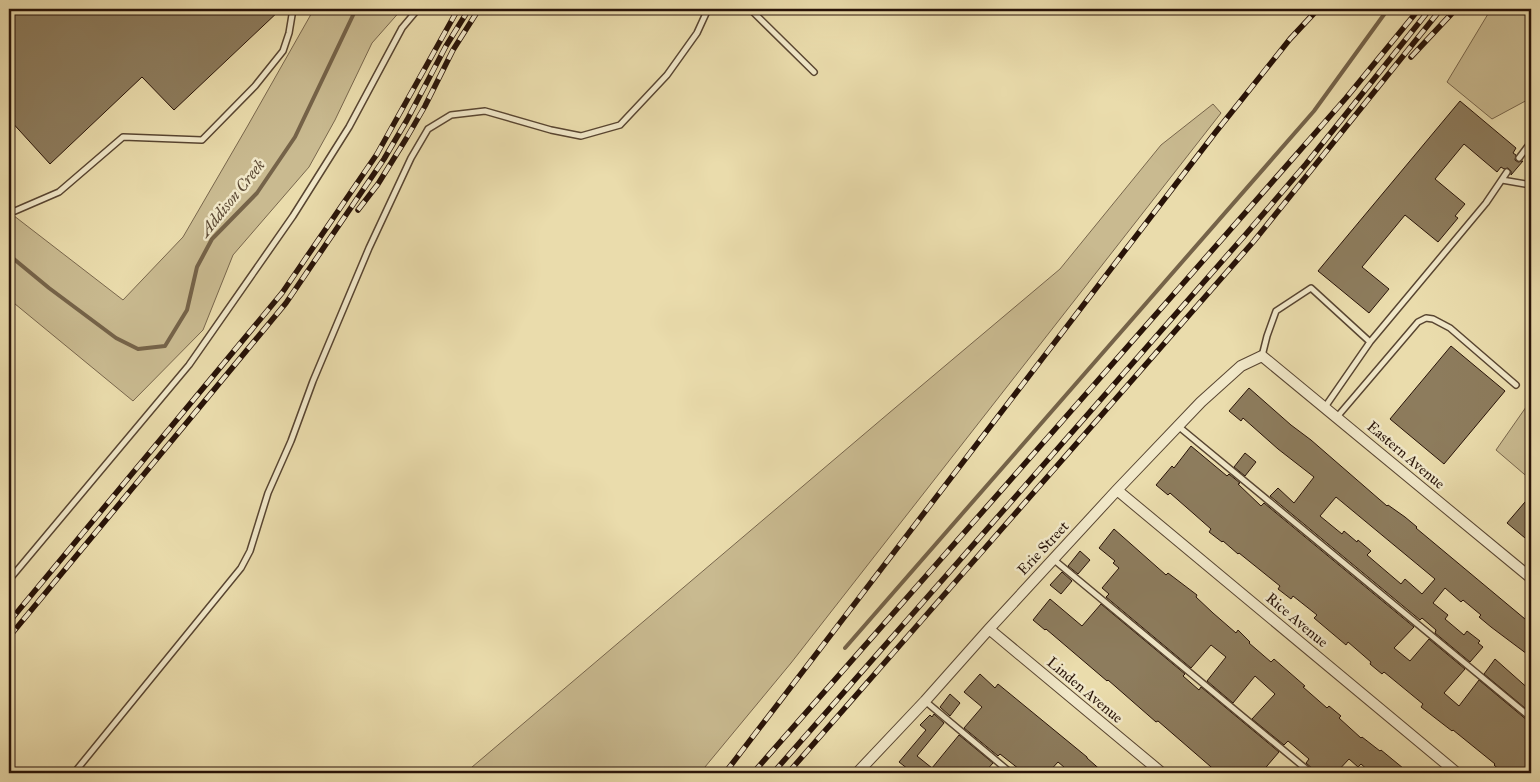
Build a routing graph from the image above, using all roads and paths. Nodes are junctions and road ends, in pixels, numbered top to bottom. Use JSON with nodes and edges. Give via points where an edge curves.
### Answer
{"nodes":[{"id":1,"x":293,"y":9,"type":"edge"},
{"id":2,"x":418,"y":9,"type":"edge"},
{"id":3,"x":708,"y":9,"type":"edge"},
{"id":4,"x":750,"y":9,"type":"edge"},
{"id":5,"x":814,"y":72,"type":"dead end"},
{"id":6,"x":1531,"y":142,"type":"edge"},
{"id":7,"x":1519,"y":158,"type":"dead end"},
{"id":8,"x":1507,"y":172,"type":"dead end"},
{"id":9,"x":1502,"y":180,"type":"junction"},
{"id":10,"x":1531,"y":185,"type":"edge"},
{"id":11,"x":9,"y":207,"type":"edge"},
{"id":12,"x":1370,"y":342,"type":"junction"},
{"id":13,"x":1262,"y":356,"type":"junction"},
{"id":14,"x":1516,"y":385,"type":"dead end"},
{"id":15,"x":1325,"y":407,"type":"junction"},
{"id":16,"x":1338,"y":417,"type":"junction"},
{"id":17,"x":1178,"y":426,"type":"junction"},
{"id":18,"x":1117,"y":490,"type":"junction"},
{"id":19,"x":1053,"y":559,"type":"junction"},
{"id":20,"x":1531,"y":578,"type":"edge"},
{"id":21,"x":9,"y":580,"type":"edge"},
{"id":22,"x":989,"y":629,"type":"junction"},
{"id":23,"x":925,"y":701,"type":"junction"},
{"id":24,"x":1531,"y":718,"type":"edge"},
{"id":25,"x":859,"y":772,"type":"edge"},
{"id":26,"x":74,"y":773,"type":"edge"},
{"id":27,"x":1011,"y":773,"type":"edge"},
{"id":28,"x":1162,"y":773,"type":"edge"},
{"id":29,"x":1311,"y":773,"type":"edge"},
{"id":30,"x":1457,"y":773,"type":"edge"}],
"edges":[{"from":1,"to":11,"type":"lane","via":[[290,33],[283,51],[255,86],[202,140],[123,137],[60,192],[15,211]]},
{"from":2,"to":21,"type":"lane","via":[[402,28],[349,127],[293,216],[194,358]]},
{"from":3,"to":26,"type":"lane","via":[[697,33],[667,75],[620,125],[581,136],[484,111],[451,115],[428,129],[369,248],[312,380],[241,568]]},
{"from":4,"to":5,"type":"lane"},
{"from":6,"to":7,"type":"lane"},
{"from":8,"to":9,"type":"lane"},
{"from":9,"to":10,"type":"lane"},
{"from":9,"to":12,"type":"lane"},
{"from":12,"to":13,"type":"lane","via":[[1311,288],[1276,311]]},
{"from":12,"to":15,"type":"lane"},
{"from":13,"to":15,"type":"street","name":"Eastern Avenue"},
{"from":13,"to":17,"type":"street","name":"Erie Street","via":[[1241,366]]},
{"from":14,"to":16,"type":"lane","via":[[1450,328],[1426,318],[1418,322]]},
{"from":15,"to":16,"type":"street","name":"Eastern Avenue"},
{"from":16,"to":20,"type":"street","name":"Eastern Avenue"},
{"from":17,"to":18,"type":"street","name":"Erie Street"},
{"from":17,"to":24,"type":"lane"},
{"from":18,"to":19,"type":"street","name":"Erie Street"},
{"from":18,"to":30,"type":"street","name":"Rice Avenue"},
{"from":19,"to":22,"type":"street","name":"Erie Street"},
{"from":19,"to":29,"type":"lane"},
{"from":22,"to":23,"type":"street","name":"Erie Street"},
{"from":22,"to":28,"type":"street","name":"Linden Avenue"},
{"from":23,"to":25,"type":"street","name":"Erie Street"},
{"from":23,"to":27,"type":"lane"}]}
